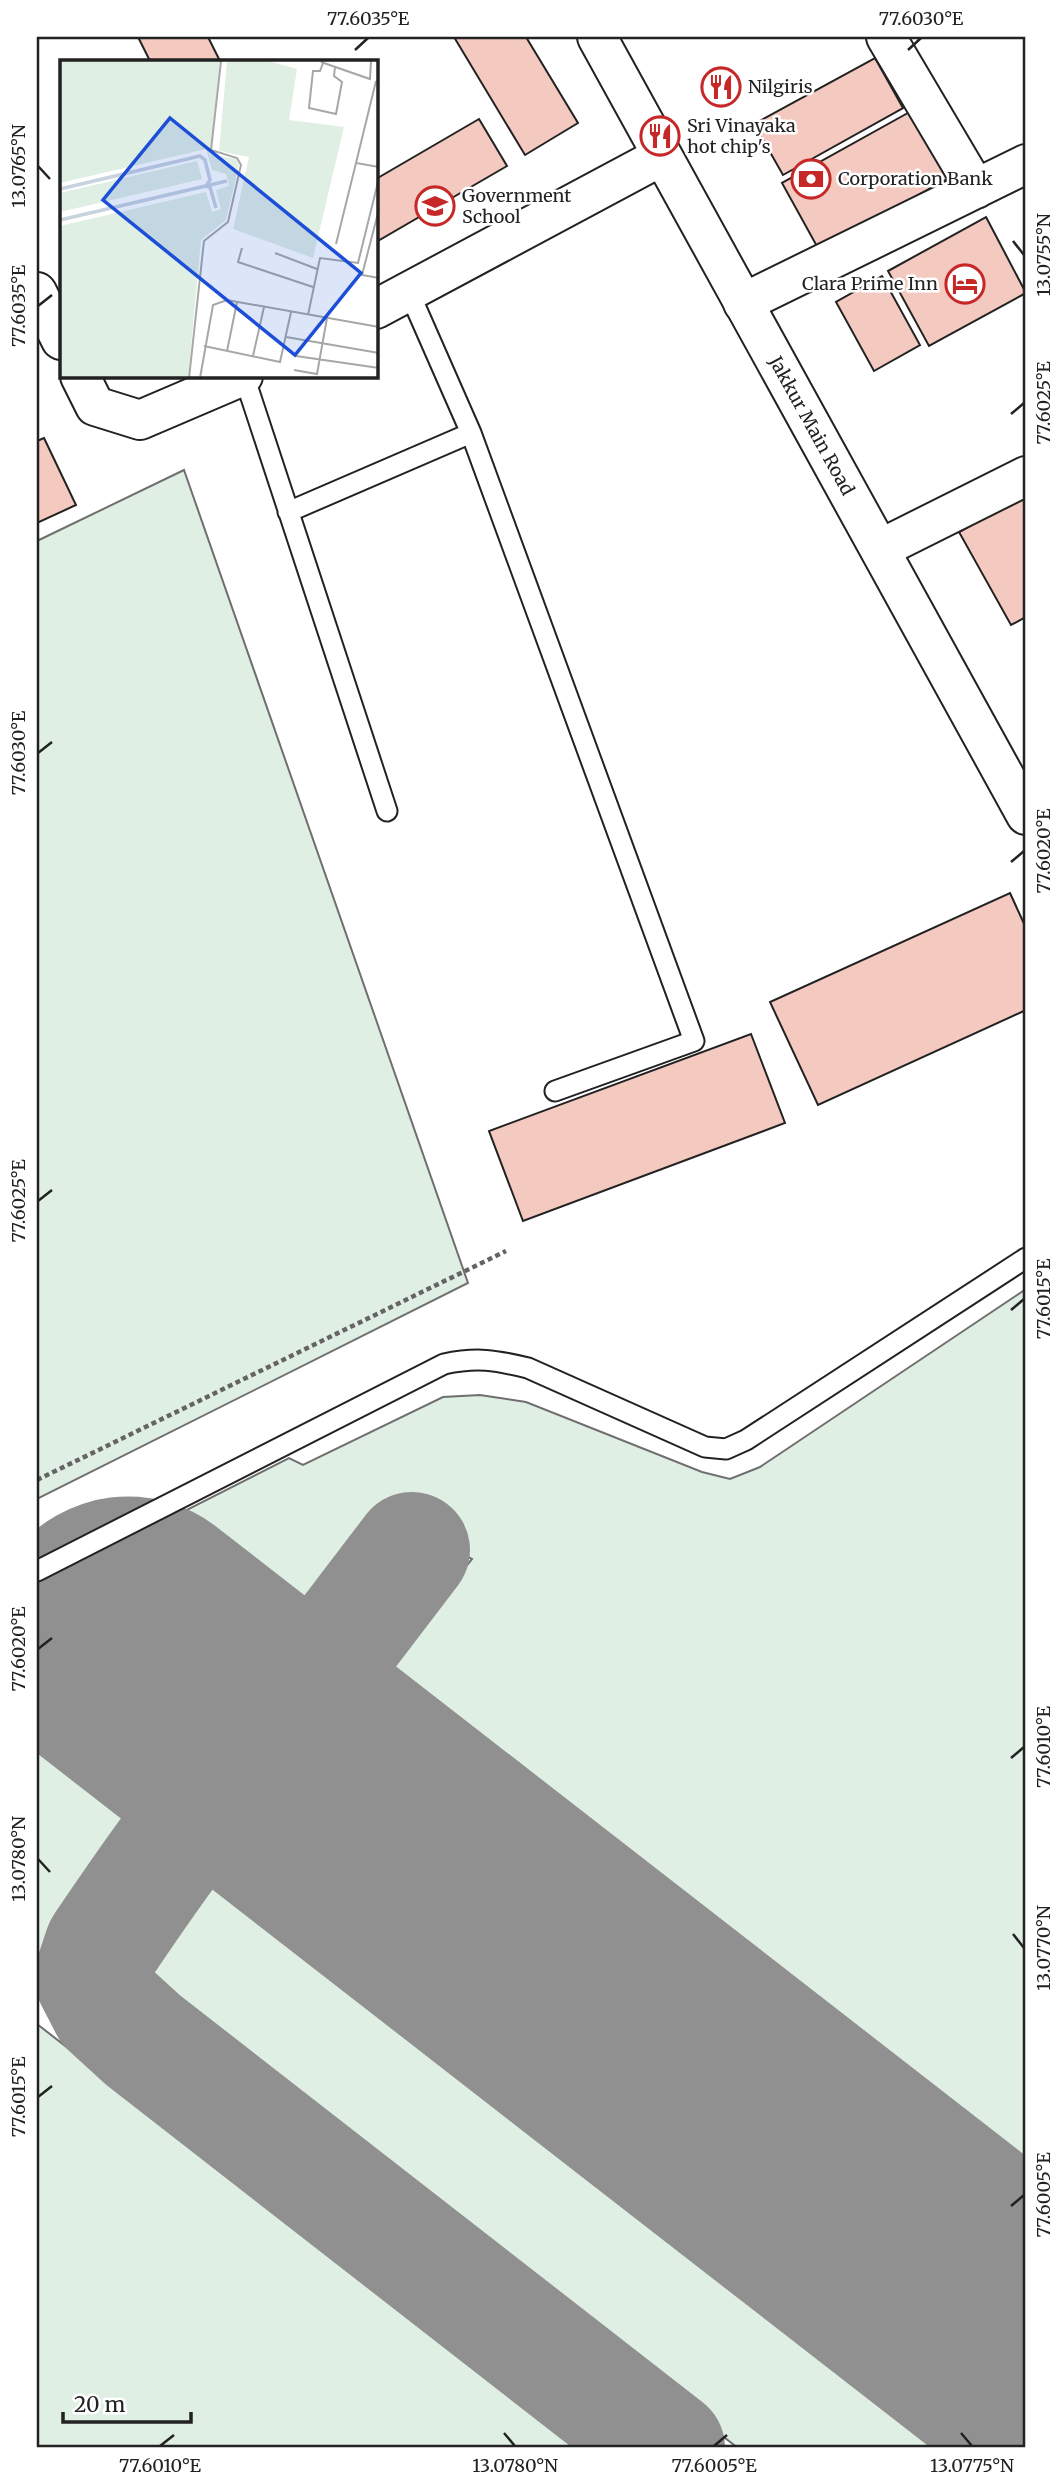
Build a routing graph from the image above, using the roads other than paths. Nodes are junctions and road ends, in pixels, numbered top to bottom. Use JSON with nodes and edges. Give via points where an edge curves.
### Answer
{"nodes":[{"id":1,"x":597,"y":37,"type":"edge"},
{"id":2,"x":886,"y":37,"type":"edge"},
{"id":3,"x":662,"y":156,"type":"junction"},
{"id":4,"x":1026,"y":164,"type":"edge"},
{"id":5,"x":976,"y":189,"type":"junction"},
{"id":6,"x":37,"y":292,"type":"edge"},
{"id":7,"x":393,"y":301,"type":"edge"},
{"id":8,"x":743,"y":303,"type":"junction"},
{"id":9,"x":60,"y":338,"type":"edge"},
{"id":10,"x":81,"y":378,"type":"edge"},
{"id":11,"x":238,"y":378,"type":"edge"},
{"id":12,"x":244,"y":378,"type":"edge"},
{"id":13,"x":471,"y":433,"type":"junction"},
{"id":14,"x":1026,"y":476,"type":"edge"},
{"id":15,"x":289,"y":512,"type":"junction"},
{"id":16,"x":880,"y":549,"type":"junction"},
{"id":17,"x":1022,"y":798,"type":"edge"},
{"id":18,"x":387,"y":811,"type":"dead end"},
{"id":19,"x":555,"y":1091,"type":"dead end"},
{"id":20,"x":1026,"y":1258,"type":"edge"},
{"id":21,"x":37,"y":1572,"type":"edge"}],
"edges":[{"from":1,"to":3,"type":"street","name":"Jakkur Main Road"},
{"from":2,"to":5,"type":"street"},
{"from":3,"to":7,"type":"street"},
{"from":3,"to":8,"type":"street","name":"Jakkur Main Road"},
{"from":4,"to":5,"type":"street"},
{"from":5,"to":8,"type":"street"},
{"from":6,"to":9,"type":"street"},
{"from":7,"to":13,"type":"lane"},
{"from":8,"to":16,"type":"street","name":"Jakkur Main Road"},
{"from":10,"to":11,"type":"street","via":[[95,406],[140,420]]},
{"from":12,"to":15,"type":"lane"},
{"from":13,"to":15,"type":"lane"},
{"from":13,"to":19,"type":"lane","via":[[694,1041]]},
{"from":14,"to":16,"type":"street"},
{"from":15,"to":18,"type":"lane"},
{"from":16,"to":17,"type":"street","name":"Jakkur Main Road"},
{"from":20,"to":21,"type":"lane","via":[[755,1435],[726,1449],[705,1447],[528,1368],[471,1358],[443,1364]]}]}
